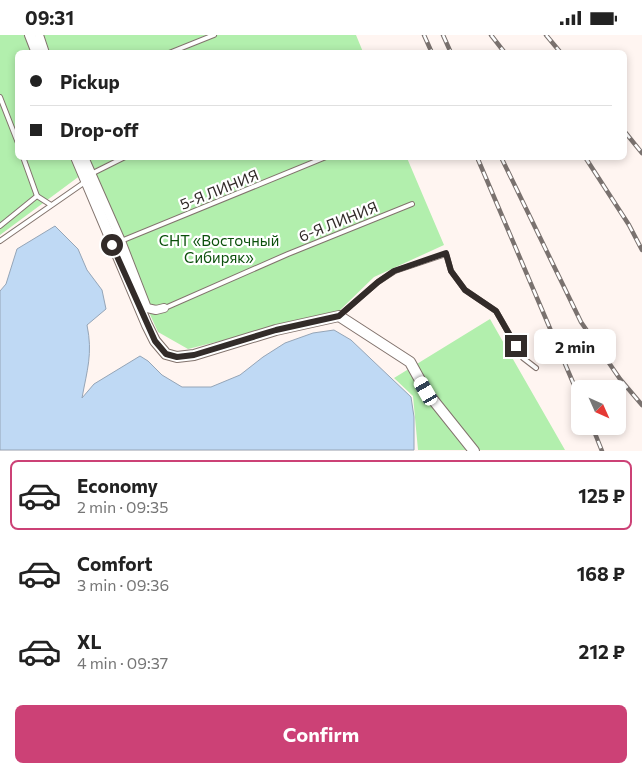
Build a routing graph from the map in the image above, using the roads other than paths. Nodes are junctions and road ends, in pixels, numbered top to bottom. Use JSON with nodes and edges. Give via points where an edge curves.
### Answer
{"nodes":[{"id":1,"x":30,"y":35,"type":"edge"},
{"id":2,"x":39,"y":35,"type":"edge"},
{"id":3,"x":214,"y":35,"type":"edge"},
{"id":4,"x":36,"y":50,"type":"edge"},
{"id":5,"x":44,"y":50,"type":"edge"},
{"id":6,"x":176,"y":50,"type":"edge"},
{"id":7,"x":0,"y":97,"type":"edge"},
{"id":8,"x":15,"y":135,"type":"edge"},
{"id":9,"x":24,"y":160,"type":"edge"},
{"id":10,"x":78,"y":160,"type":"edge"},
{"id":11,"x":85,"y":160,"type":"edge"},
{"id":12,"x":120,"y":160,"type":"edge"},
{"id":13,"x":319,"y":160,"type":"edge"},
{"id":14,"x":88,"y":178,"type":"junction"},
{"id":15,"x":38,"y":196,"type":"junction"},
{"id":16,"x":412,"y":204,"type":"dead end"},
{"id":17,"x":51,"y":205,"type":"junction"},
{"id":18,"x":0,"y":226,"type":"edge"},
{"id":19,"x":0,"y":241,"type":"edge"},
{"id":20,"x":121,"y":241,"type":"junction"},
{"id":21,"x":164,"y":308,"type":"joint"},
{"id":22,"x":339,"y":316,"type":"junction"},
{"id":23,"x":536,"y":368,"type":"dead end"},
{"id":24,"x":474,"y":451,"type":"edge"}],
"edges":[{"from":1,"to":4,"type":"street"},
{"from":2,"to":5,"type":"street"},
{"from":3,"to":6,"type":"lane"},
{"from":7,"to":8,"type":"lane"},
{"from":9,"to":15,"type":"lane"},
{"from":10,"to":14,"type":"street"},
{"from":11,"to":14,"type":"street"},
{"from":12,"to":14,"type":"lane"},
{"from":13,"to":20,"type":"lane","name":"5-Я ЛИНИЯ"},
{"from":14,"to":17,"type":"lane"},
{"from":14,"to":20,"type":"street"},
{"from":14,"to":22,"type":"street","via":[[155,341],[166,354],[177,357],[194,355],[276,330]]},
{"from":15,"to":17,"type":"lane"},
{"from":15,"to":18,"type":"lane"},
{"from":16,"to":21,"type":"lane","name":"6-Я ЛИНИЯ"},
{"from":17,"to":19,"type":"lane"},
{"from":20,"to":21,"type":"street","via":[[147,308]]},
{"from":22,"to":23,"type":"lane","via":[[394,271],[446,253],[451,271],[465,290],[496,311],[523,358]]},
{"from":22,"to":24,"type":"street","via":[[410,362],[426,391]]}]}
